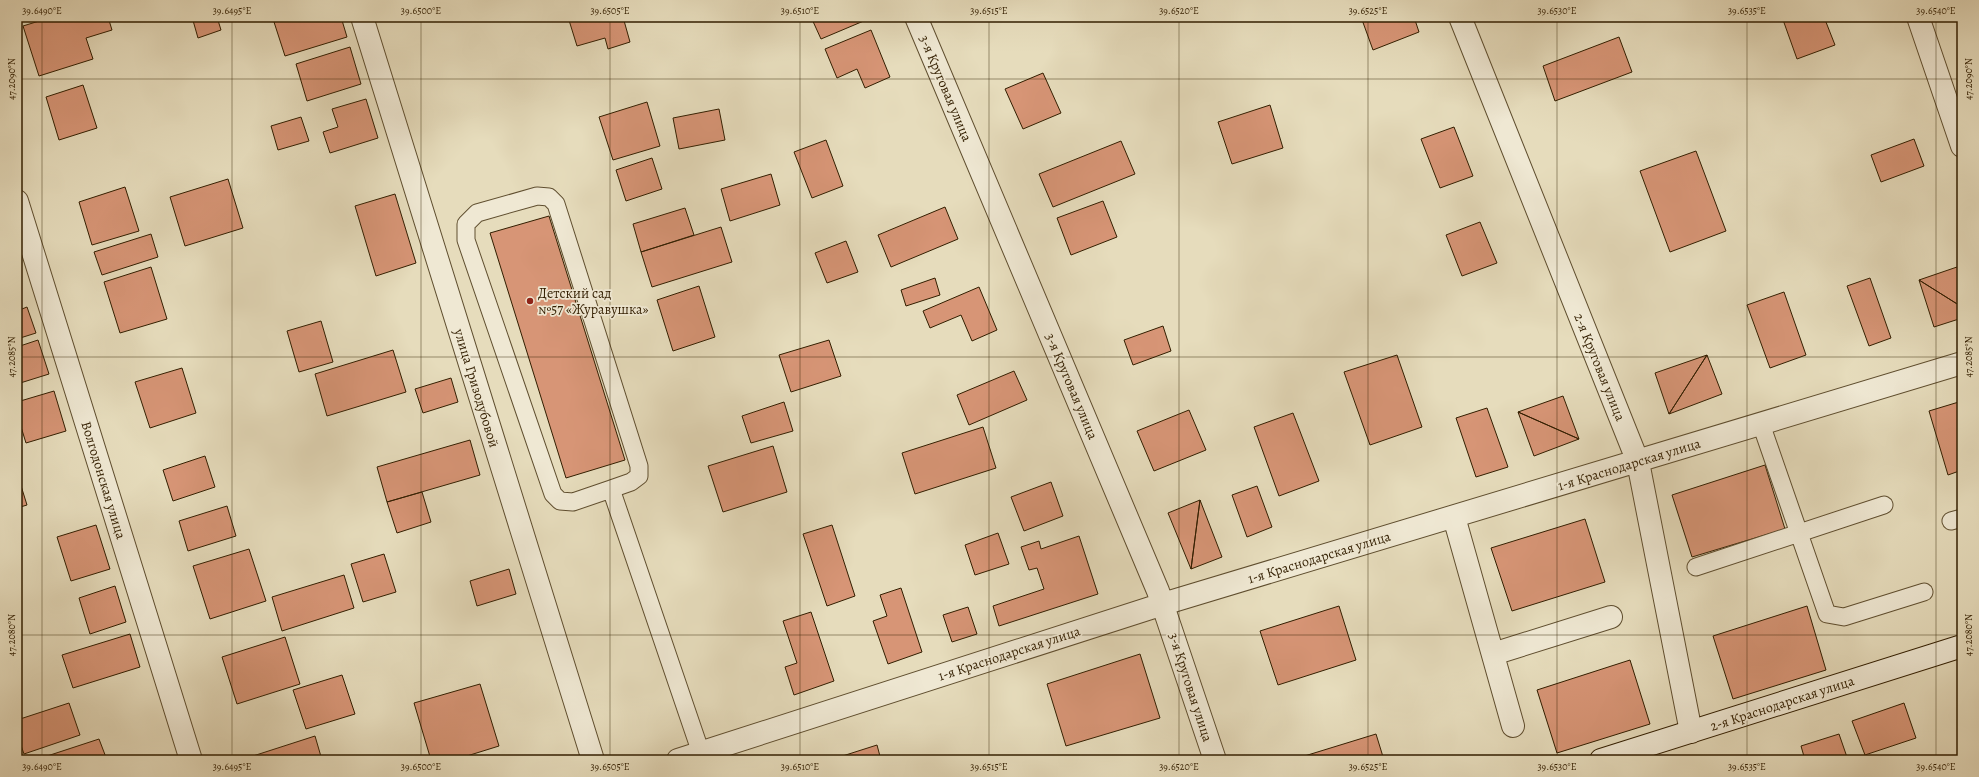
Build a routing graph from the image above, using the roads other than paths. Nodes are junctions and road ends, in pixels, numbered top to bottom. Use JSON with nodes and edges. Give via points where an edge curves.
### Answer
{"nodes":[{"id":1,"x":362,"y":17,"type":"edge"},
{"id":2,"x":916,"y":17,"type":"edge"},
{"id":3,"x":1460,"y":17,"type":"edge"},
{"id":4,"x":1918,"y":17,"type":"edge"},
{"id":5,"x":1962,"y":146,"type":"edge"},
{"id":6,"x":17,"y":201,"type":"edge"},
{"id":7,"x":1962,"y":363,"type":"edge"},
{"id":8,"x":1761,"y":424,"type":"junction"},
{"id":9,"x":1638,"y":462,"type":"junction"},
{"id":10,"x":611,"y":489,"type":"junction"},
{"id":11,"x":1884,"y":505,"type":"dead end"},
{"id":12,"x":1454,"y":517,"type":"junction"},
{"id":13,"x":1799,"y":533,"type":"junction"},
{"id":14,"x":1696,"y":567,"type":"dead end"},
{"id":15,"x":1924,"y":592,"type":"dead end"},
{"id":16,"x":1163,"y":604,"type":"junction"},
{"id":17,"x":1611,"y":618,"type":"dead end"},
{"id":18,"x":1962,"y":646,"type":"edge"},
{"id":19,"x":1493,"y":654,"type":"junction"},
{"id":20,"x":1513,"y":726,"type":"dead end"},
{"id":21,"x":1691,"y":732,"type":"junction"},
{"id":22,"x":701,"y":752,"type":"junction"},
{"id":23,"x":191,"y":760,"type":"edge"},
{"id":24,"x":593,"y":760,"type":"edge"},
{"id":25,"x":678,"y":760,"type":"edge"},
{"id":26,"x":1215,"y":760,"type":"edge"},
{"id":27,"x":1601,"y":760,"type":"edge"}],
"edges":[{"from":1,"to":24,"type":"street","name":"улица Гризодубовой"},
{"from":2,"to":16,"type":"street","name":"3-я Круговая улица"},
{"from":3,"to":9,"type":"street","name":"2-я Круговая улица"},
{"from":4,"to":5,"type":"street"},
{"from":6,"to":23,"type":"street","name":"Волгодонская улица"},
{"from":7,"to":8,"type":"street","name":"1-я Краснодарская улица"},
{"from":8,"to":9,"type":"street","name":"1-я Краснодарская улица"},
{"from":8,"to":13,"type":"lane"},
{"from":9,"to":12,"type":"street","name":"1-я Краснодарская улица"},
{"from":9,"to":21,"type":"street","name":"2-я Круговая улица"},
{"from":10,"to":10,"type":"lane","via":[[572,502],[560,501],[553,494],[466,240],[466,224],[477,213],[537,196],[549,197],[556,204],[639,466],[639,476],[631,482]]},
{"from":10,"to":22,"type":"lane"},
{"from":11,"to":13,"type":"lane"},
{"from":12,"to":16,"type":"street","name":"1-я Краснодарская улица"},
{"from":12,"to":19,"type":"street"},
{"from":13,"to":14,"type":"lane"},
{"from":13,"to":15,"type":"lane","via":[[1827,614],[1844,618]]},
{"from":16,"to":22,"type":"street","name":"1-я Краснодарская улица"},
{"from":16,"to":26,"type":"street","name":"3-я Круговая улица"},
{"from":17,"to":19,"type":"street"},
{"from":18,"to":21,"type":"street","name":"2-я Краснодарская улица"},
{"from":19,"to":20,"type":"street"},
{"from":21,"to":27,"type":"street","name":"2-я Краснодарская улица"},
{"from":22,"to":25,"type":"street","name":"1-я Краснодарская улица"}]}
